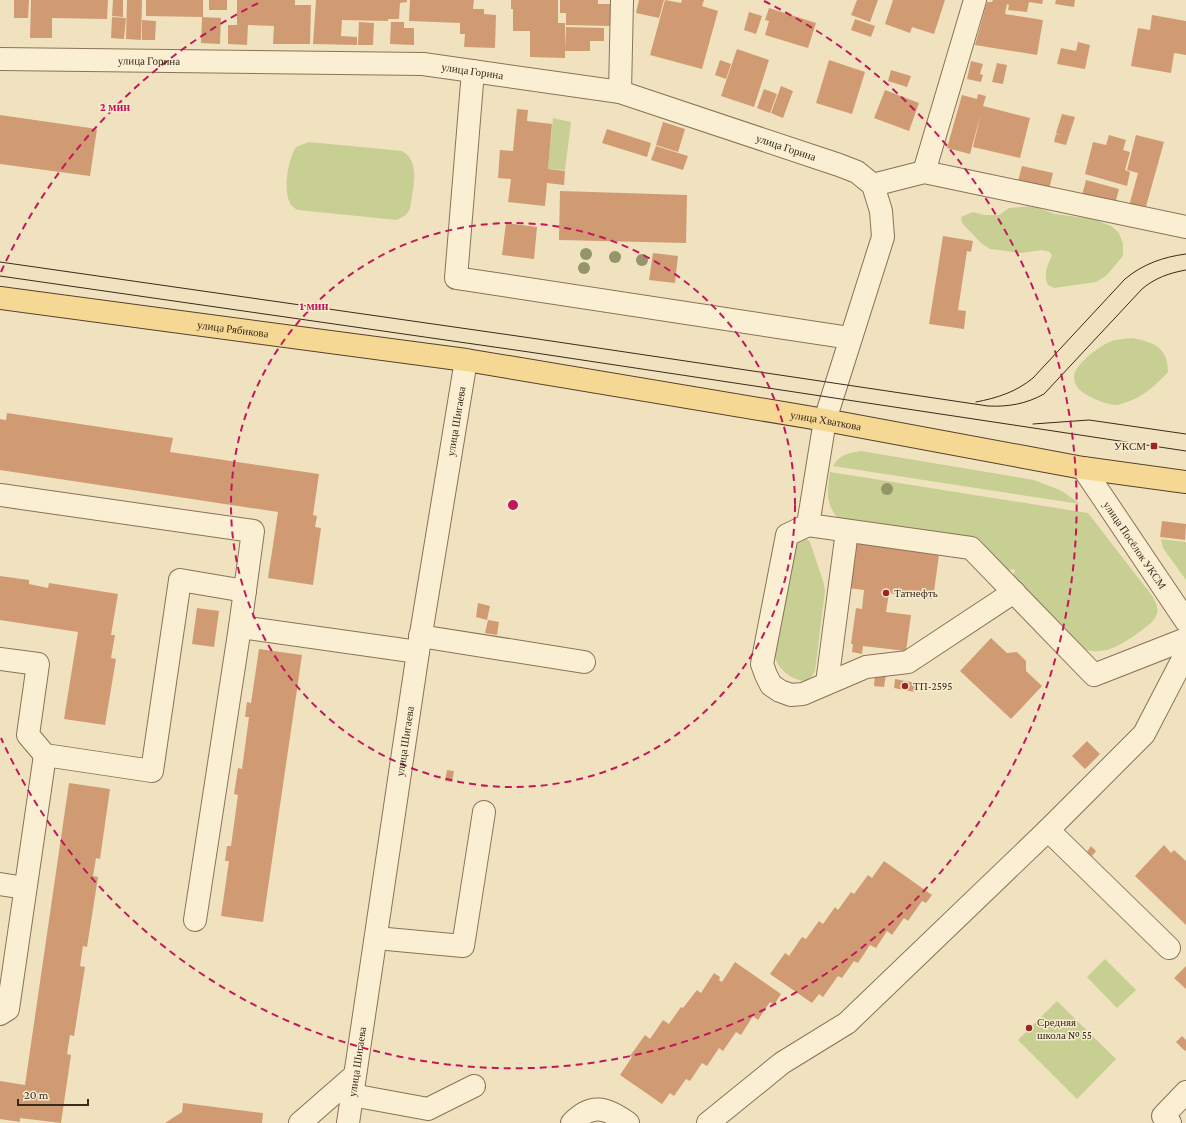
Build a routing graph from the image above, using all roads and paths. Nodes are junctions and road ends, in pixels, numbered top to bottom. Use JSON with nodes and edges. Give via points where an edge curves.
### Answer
{"nodes":[{"id":1,"x":622,"y":0,"type":"edge"},
{"id":2,"x":975,"y":0,"type":"edge"},
{"id":3,"x":0,"y":59,"type":"edge"},
{"id":4,"x":473,"y":71,"type":"junction"},
{"id":5,"x":620,"y":92,"type":"junction"},
{"id":6,"x":924,"y":172,"type":"junction"},
{"id":7,"x":873,"y":185,"type":"junction"},
{"id":8,"x":1186,"y":227,"type":"edge"},
{"id":9,"x":0,"y":298,"type":"edge"},
{"id":10,"x":850,"y":338,"type":"junction"},
{"id":11,"x":466,"y":360,"type":"junction"},
{"id":12,"x":825,"y":420,"type":"junction"},
{"id":13,"x":1083,"y":468,"type":"junction"},
{"id":14,"x":1186,"y":482,"type":"edge"},
{"id":15,"x":0,"y":495,"type":"edge"},
{"id":16,"x":808,"y":525,"type":"junction"},
{"id":17,"x":847,"y":531,"type":"junction"},
{"id":18,"x":245,"y":591,"type":"junction"},
{"id":19,"x":1014,"y":592,"type":"junction"},
{"id":20,"x":1186,"y":621,"type":"edge"},
{"id":21,"x":240,"y":627,"type":"junction"},
{"id":22,"x":1186,"y":638,"type":"edge"},
{"id":23,"x":419,"y":644,"type":"junction"},
{"id":24,"x":1186,"y":653,"type":"edge"},
{"id":25,"x":0,"y":659,"type":"edge"},
{"id":26,"x":584,"y":662,"type":"dead end"},
{"id":27,"x":827,"y":683,"type":"junction"},
{"id":28,"x":45,"y":755,"type":"junction"},
{"id":29,"x":484,"y":812,"type":"dead end"},
{"id":30,"x":1048,"y":830,"type":"junction"},
{"id":31,"x":0,"y":884,"type":"edge"},
{"id":32,"x":25,"y":888,"type":"junction"},
{"id":33,"x":195,"y":920,"type":"dead end"},
{"id":34,"x":376,"y":938,"type":"junction"},
{"id":35,"x":1169,"y":948,"type":"dead end"},
{"id":36,"x":0,"y":1014,"type":"edge"},
{"id":37,"x":354,"y":1085,"type":"junction"},
{"id":38,"x":474,"y":1086,"type":"dead end"},
{"id":39,"x":1186,"y":1092,"type":"edge"},
{"id":40,"x":1163,"y":1121,"type":"edge"},
{"id":41,"x":300,"y":1123,"type":"edge"},
{"id":42,"x":348,"y":1123,"type":"edge"},
{"id":43,"x":572,"y":1123,"type":"edge"},
{"id":44,"x":628,"y":1123,"type":"edge"},
{"id":45,"x":708,"y":1123,"type":"edge"}],
"edges":[{"from":1,"to":5,"type":"street"},
{"from":2,"to":6,"type":"street"},
{"from":3,"to":4,"type":"street","name":"улица Горина","via":[[423,64]]},
{"from":4,"to":5,"type":"street","name":"улица Горина"},
{"from":4,"to":10,"type":"street","via":[[456,278]]},
{"from":5,"to":7,"type":"street","name":"улица Горина","via":[[839,165],[857,172]]},
{"from":6,"to":7,"type":"street"},
{"from":6,"to":8,"type":"street"},
{"from":7,"to":10,"type":"street","via":[[881,210],[883,237]]},
{"from":9,"to":11,"type":"main road","name":"улица Рябикова"},
{"from":10,"to":12,"type":"street"},
{"from":11,"to":12,"type":"main road","name":"улица Хваткова"},
{"from":11,"to":23,"type":"street","name":"улица Шигаева"},
{"from":12,"to":13,"type":"main road","name":"улица Хваткова"},
{"from":12,"to":16,"type":"street"},
{"from":13,"to":14,"type":"main road","name":"улица Хваткова"},
{"from":13,"to":20,"type":"street","name":"улица Посёлок УКСМ"},
{"from":15,"to":18,"type":"street","via":[[253,530]]},
{"from":16,"to":17,"type":"street"},
{"from":16,"to":27,"type":"street","via":[[787,535],[762,664],[771,685],[791,695],[803,694]]},
{"from":17,"to":19,"type":"street","via":[[971,548]]},
{"from":17,"to":27,"type":"street"},
{"from":18,"to":21,"type":"street"},
{"from":18,"to":28,"type":"street","via":[[180,580],[152,771]]},
{"from":19,"to":22,"type":"street","via":[[1094,675]]},
{"from":19,"to":27,"type":"street","via":[[908,662],[866,667]]},
{"from":21,"to":23,"type":"street"},
{"from":21,"to":33,"type":"street"},
{"from":23,"to":26,"type":"street"},
{"from":23,"to":34,"type":"street","name":"улица Шигаева"},
{"from":24,"to":30,"type":"street","via":[[1144,734]]},
{"from":25,"to":28,"type":"street","via":[[38,664],[28,735]]},
{"from":28,"to":32,"type":"street"},
{"from":29,"to":34,"type":"street","via":[[463,946]]},
{"from":30,"to":35,"type":"street"},
{"from":30,"to":45,"type":"street","via":[[847,1023],[782,1063]]},
{"from":31,"to":32,"type":"street"},
{"from":32,"to":36,"type":"street","via":[[8,1009]]},
{"from":34,"to":37,"type":"street","name":"улица Шигаева"},
{"from":37,"to":38,"type":"street","via":[[428,1109]]},
{"from":37,"to":41,"type":"street"},
{"from":37,"to":42,"type":"street","name":"улица Шигаева"},
{"from":39,"to":40,"type":"street"},
{"from":43,"to":44,"type":"street","via":[[589,1111],[600,1109],[613,1113]]}]}
